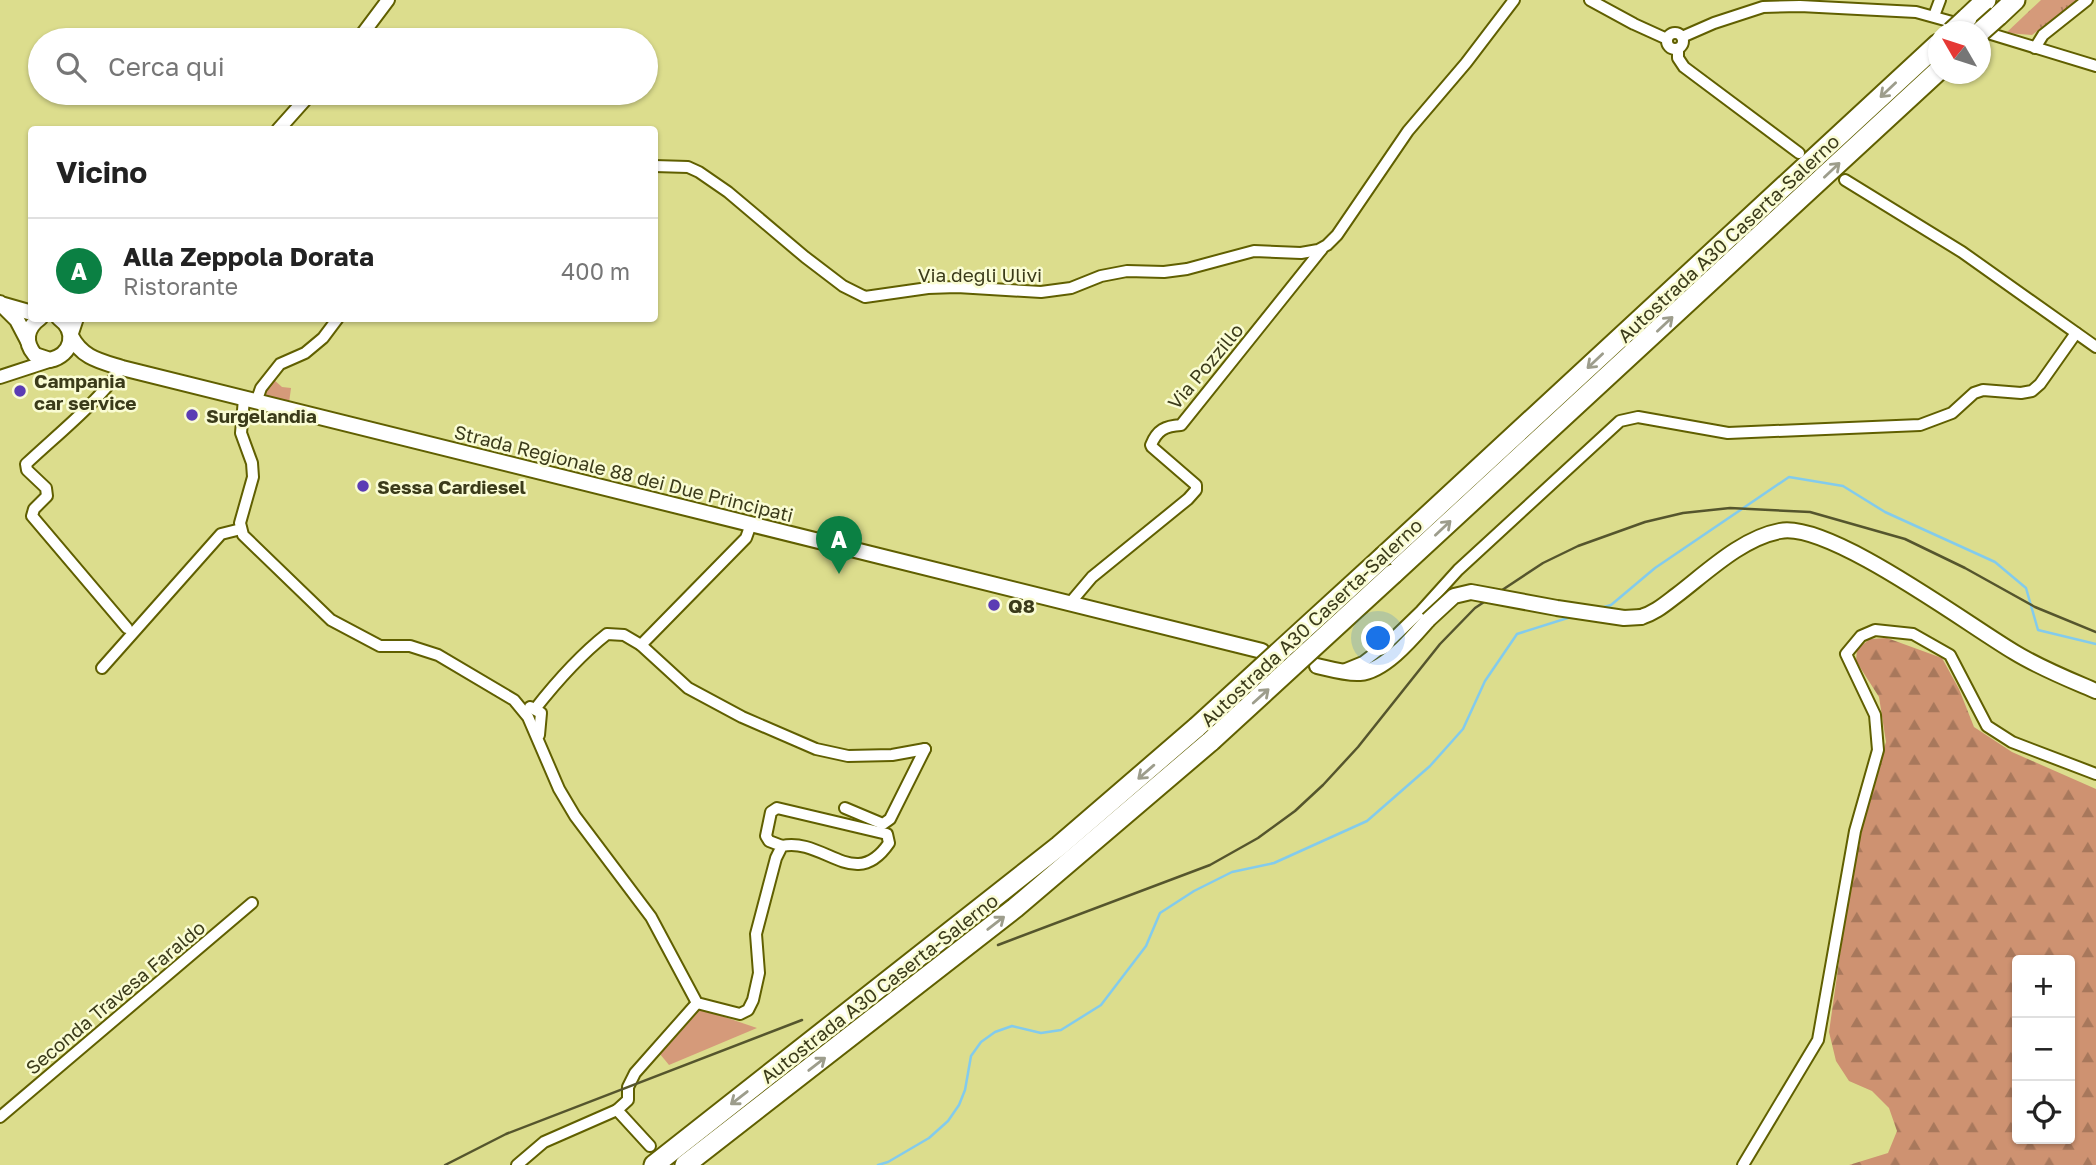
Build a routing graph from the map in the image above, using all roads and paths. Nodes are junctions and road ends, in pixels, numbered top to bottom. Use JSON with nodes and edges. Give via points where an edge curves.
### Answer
{"nodes":[{"id":1,"x":388,"y":0,"type":"edge"},
{"id":2,"x":1514,"y":0,"type":"edge"},
{"id":3,"x":1590,"y":0,"type":"edge"},
{"id":4,"x":1940,"y":0,"type":"edge"},
{"id":5,"x":1985,"y":0,"type":"edge"},
{"id":6,"x":2015,"y":0,"type":"edge"},
{"id":7,"x":2087,"y":0,"type":"edge"},
{"id":8,"x":1761,"y":4,"type":"edge"},
{"id":9,"x":1934,"y":16,"type":"junction"},
{"id":10,"x":1964,"y":21,"type":"edge"},
{"id":11,"x":1991,"y":22,"type":"edge"},
{"id":12,"x":367,"y":28,"type":"edge"},
{"id":13,"x":1682,"y":37,"type":"junction"},
{"id":14,"x":1667,"y":39,"type":"junction"},
{"id":15,"x":2035,"y":48,"type":"junction"},
{"id":16,"x":1678,"y":49,"type":"junction"},
{"id":17,"x":1928,"y":53,"type":"edge"},
{"id":18,"x":2096,"y":66,"type":"edge"},
{"id":19,"x":1928,"y":80,"type":"edge"},
{"id":20,"x":300,"y":105,"type":"edge"},
{"id":21,"x":282,"y":126,"type":"edge"},
{"id":22,"x":1799,"y":153,"type":"dead end"},
{"id":23,"x":658,"y":166,"type":"edge"},
{"id":24,"x":1845,"y":180,"type":"dead end"},
{"id":25,"x":1324,"y":247,"type":"junction"},
{"id":26,"x":1,"y":304,"type":"edge"},
{"id":27,"x":28,"y":312,"type":"edge"},
{"id":28,"x":36,"y":322,"type":"edge"},
{"id":29,"x":64,"y":322,"type":"edge"},
{"id":30,"x":76,"y":322,"type":"edge"},
{"id":31,"x":335,"y":322,"type":"edge"},
{"id":32,"x":2076,"y":333,"type":"junction"},
{"id":33,"x":71,"y":336,"type":"junction"},
{"id":34,"x":28,"y":343,"type":"junction"},
{"id":35,"x":2096,"y":347,"type":"edge"},
{"id":36,"x":55,"y":359,"type":"junction"},
{"id":37,"x":99,"y":361,"type":"junction"},
{"id":38,"x":122,"y":368,"type":"junction"},
{"id":39,"x":4,"y":375,"type":"edge"},
{"id":40,"x":250,"y":401,"type":"junction"},
{"id":41,"x":751,"y":524,"type":"junction"},
{"id":42,"x":241,"y":528,"type":"junction"},
{"id":43,"x":1070,"y":603,"type":"junction"},
{"id":44,"x":127,"y":628,"type":"dead end"},
{"id":45,"x":641,"y":645,"type":"junction"},
{"id":46,"x":1262,"y":651,"type":"dead end"},
{"id":47,"x":1317,"y":666,"type":"dead end"},
{"id":48,"x":102,"y":668,"type":"dead end"},
{"id":49,"x":1341,"y":671,"type":"junction"},
{"id":50,"x":2096,"y":691,"type":"edge"},
{"id":51,"x":535,"y":715,"type":"junction"},
{"id":52,"x":1204,"y":734,"type":"junction"},
{"id":53,"x":2096,"y":774,"type":"edge"},
{"id":54,"x":845,"y":808,"type":"dead end"},
{"id":55,"x":782,"y":846,"type":"junction"},
{"id":56,"x":252,"y":903,"type":"dead end"},
{"id":57,"x":697,"y":1003,"type":"junction"},
{"id":58,"x":617,"y":1110,"type":"junction"},
{"id":59,"x":0,"y":1117,"type":"edge"},
{"id":60,"x":652,"y":1156,"type":"edge"},
{"id":61,"x":517,"y":1165,"type":"edge"},
{"id":62,"x":685,"y":1165,"type":"edge"},
{"id":63,"x":1743,"y":1165,"type":"edge"}],
"edges":[{"from":1,"to":12,"type":"street"},
{"from":2,"to":25,"type":"street","via":[[1408,131]]},
{"from":3,"to":14,"type":"street"},
{"from":4,"to":9,"type":"street"},
{"from":5,"to":10,"type":"highway","bridge":true},
{"from":6,"to":11,"type":"highway","bridge":true},
{"from":7,"to":15,"type":"street","via":[[2043,35]]},
{"from":8,"to":9,"type":"street"},
{"from":8,"to":13,"type":"street"},
{"from":9,"to":15,"type":"street"},
{"from":13,"to":14,"type":"street","via":[[1674,33]]},
{"from":13,"to":16,"type":"street"},
{"from":14,"to":16,"type":"street","via":[[1669,46]]},
{"from":15,"to":18,"type":"street"},
{"from":16,"to":22,"type":"street","via":[[1684,67]]},
{"from":17,"to":52,"type":"highway","name":"Autostrada A30 Caserta-Salerno","one_way":true,"bridge":true,"via":[[1384,556]]},
{"from":52,"to":19,"type":"highway","name":"Autostrada A30 Caserta-Salerno","one_way":true,"bridge":true,"via":[[1393,574]]},
{"from":20,"to":21,"type":"street"},
{"from":23,"to":25,"type":"street","name":"Via degli Ulivi","via":[[699,172],[843,286],[865,297],[957,287],[1041,292],[1127,271],[1187,269],[1254,251],[1301,253]]},
{"from":24,"to":32,"type":"street","via":[[1962,252]]},
{"from":25,"to":43,"type":"street","name":"Via Pozzillo","via":[[1181,425],[1161,429],[1154,437],[1152,447],[1185,473],[1196,489],[1092,577]]},
{"from":26,"to":27,"type":"main road","name":"Strada Regionale 88 dei Due Principati"},
{"from":26,"to":34,"type":"main road","name":"Strada Regionale 88 dei Due Principati","via":[[17,320]]},
{"from":28,"to":34,"type":"main road","via":[[29,330]]},
{"from":29,"to":33,"type":"main road","name":"Strada Regionale 88 dei Due Principati"},
{"from":30,"to":33,"type":"street"},
{"from":31,"to":40,"type":"street","via":[[305,352],[280,364]]},
{"from":32,"to":35,"type":"street"},
{"from":32,"to":49,"type":"street","via":[[2032,391],[1983,390],[1963,400],[1952,413],[1920,425],[1728,433],[1638,417],[1620,421],[1458,570],[1389,642],[1363,662]]},
{"from":33,"to":36,"type":"main road","via":[[66,352]]},
{"from":33,"to":37,"type":"main road","name":"Strada Regionale 88 dei Due Principati","via":[[78,349]]},
{"from":34,"to":36,"type":"main road","name":"Strada Regionale 88 dei Due Principati","via":[[38,356]]},
{"from":34,"to":39,"type":"street","via":[[20,364]]},
{"from":36,"to":37,"type":"main road","name":"Strada Regionale 88 dei Due Principati"},
{"from":36,"to":39,"type":"street"},
{"from":37,"to":38,"type":"main road","name":"Strada Regionale 88 dei Due Principati"},
{"from":38,"to":40,"type":"main road","name":"Strada Regionale 88 dei Due Principati"},
{"from":38,"to":44,"type":"street","via":[[86,410],[26,464],[46,488],[47,496],[32,516]]},
{"from":40,"to":41,"type":"main road","name":"Strada Regionale 88 dei Due Principati"},
{"from":40,"to":42,"type":"street","via":[[241,433],[253,477]]},
{"from":41,"to":43,"type":"main road","name":"Strada Regionale 88 dei Due Principati"},
{"from":41,"to":45,"type":"street","via":[[746,538]]},
{"from":42,"to":48,"type":"street","via":[[221,534]]},
{"from":42,"to":51,"type":"street","via":[[278,571],[331,620],[380,646],[410,646],[438,655]]},
{"from":43,"to":46,"type":"main road","name":"Strada Regionale 88 dei Due Principati"},
{"from":45,"to":51,"type":"street","via":[[624,635],[607,634],[555,683]]},
{"from":45,"to":54,"type":"street","via":[[688,688],[742,718],[816,749],[848,756],[925,749],[890,820],[883,824]]},
{"from":47,"to":49,"type":"main road"},
{"from":49,"to":50,"type":"main road","bridge":true,"via":[[1370,671],[1399,651],[1454,596],[1471,592],[1641,617],[1757,538],[1782,530],[1824,538],[1920,591],[2015,653]]},
{"from":51,"to":57,"type":"street","via":[[540,742],[559,789],[651,917]]},
{"from":52,"to":60,"type":"highway","name":"Autostrada A30 Caserta-Salerno","one_way":true},
{"from":62,"to":52,"type":"highway","name":"Autostrada A30 Caserta-Salerno","one_way":true,"via":[[1015,908]]},
{"from":53,"to":63,"type":"street","via":[[2012,742],[1987,726],[1950,654],[1913,634],[1875,630],[1851,645],[1846,654],[1875,715],[1878,750],[1855,831],[1818,1040]]},
{"from":55,"to":55,"type":"street","via":[[867,865],[889,843],[887,834],[777,808],[771,812],[766,836]]},
{"from":55,"to":57,"type":"street","via":[[756,934],[759,973],[754,1000],[740,1014]]},
{"from":56,"to":59,"type":"street","name":"Seconda Travesa Faraldo"},
{"from":57,"to":58,"type":"street","via":[[635,1073],[628,1100]]},
{"from":58,"to":60,"type":"street"},
{"from":58,"to":61,"type":"street","via":[[544,1142]]}]}
